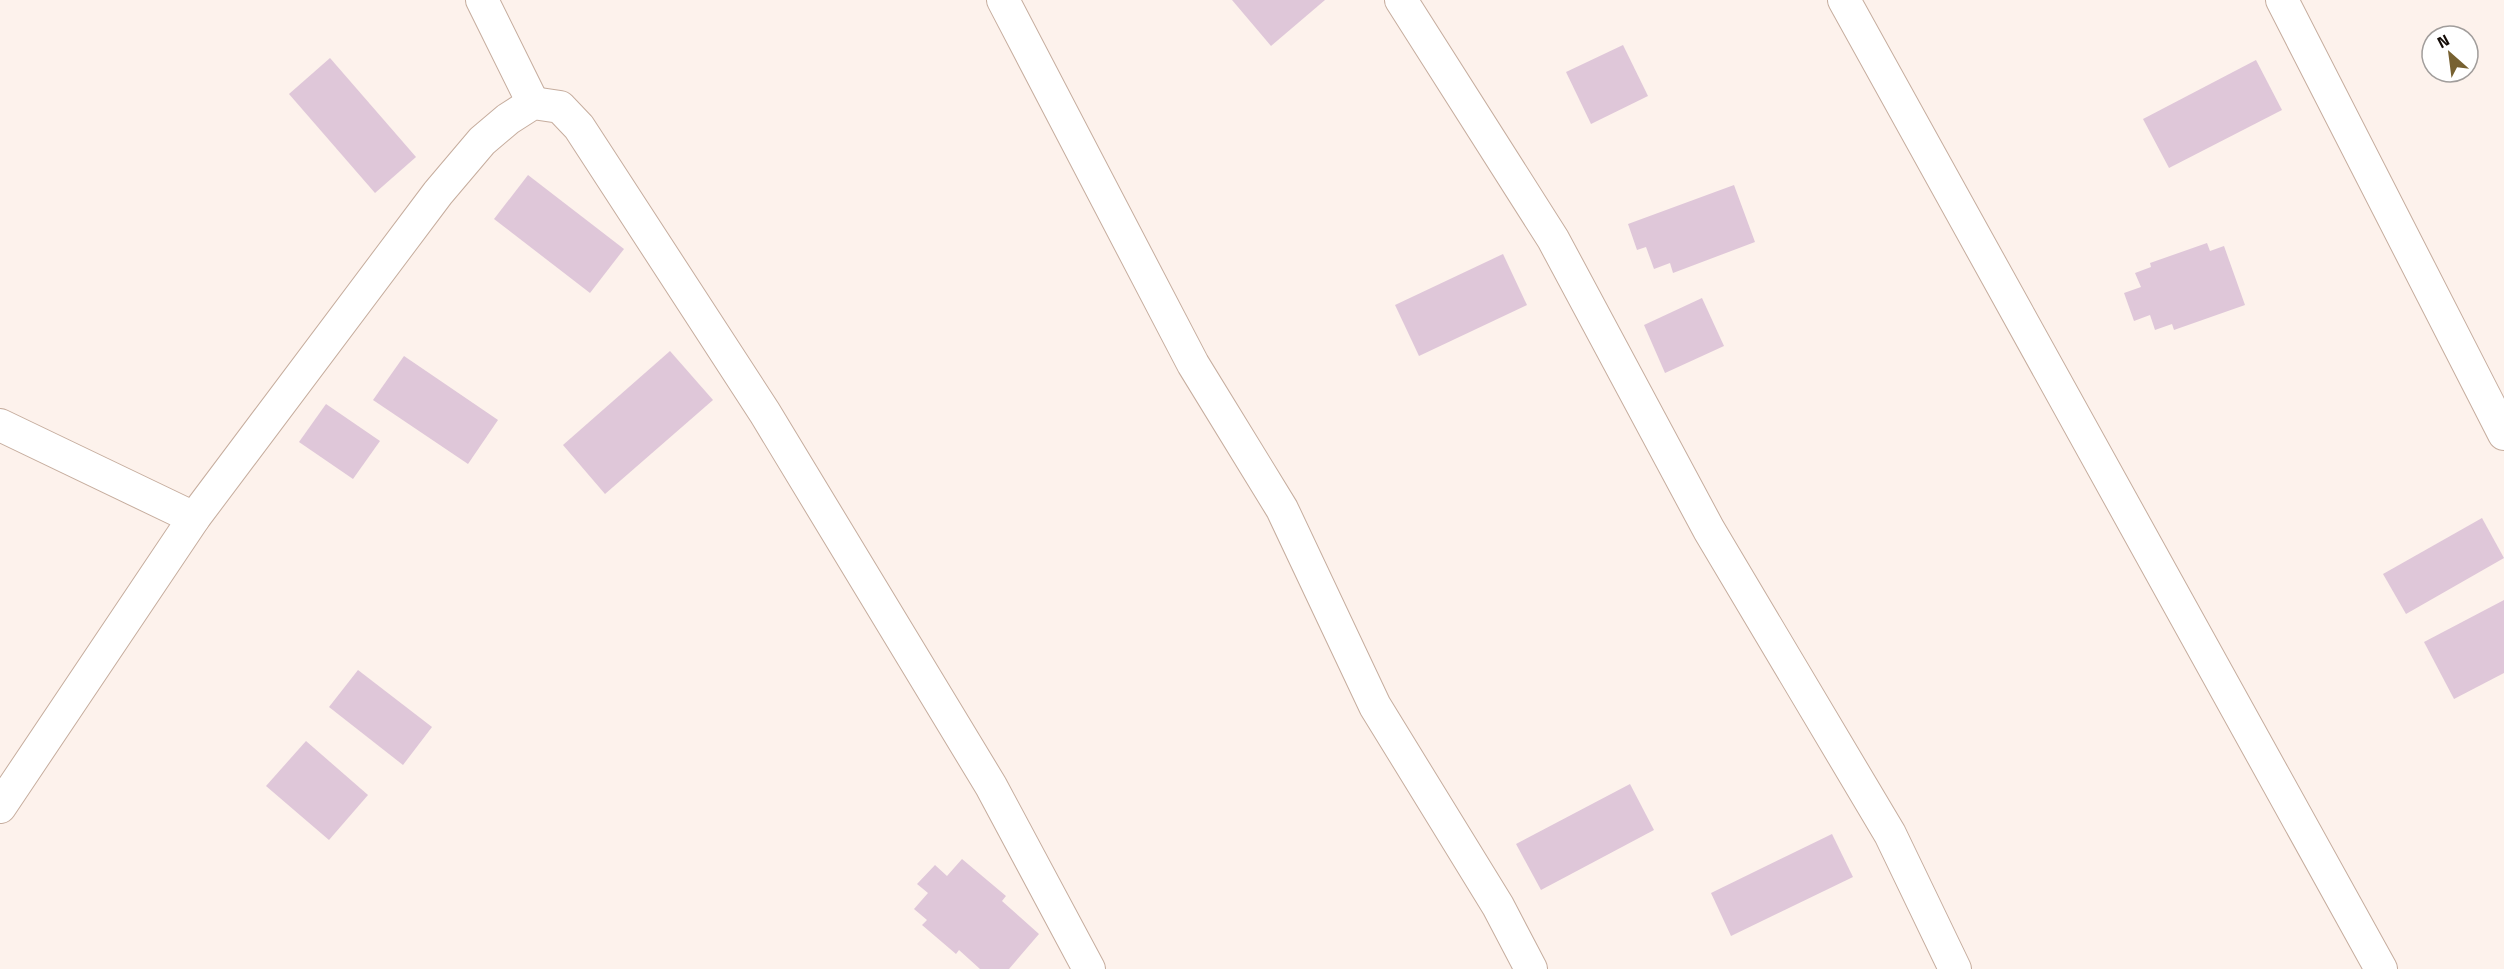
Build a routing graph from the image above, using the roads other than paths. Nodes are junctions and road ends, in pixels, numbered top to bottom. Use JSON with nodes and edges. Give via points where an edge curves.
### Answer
{"nodes":[{"id":1,"x":482,"y":0,"type":"edge"},
{"id":2,"x":1003,"y":0,"type":"edge"},
{"id":3,"x":1401,"y":0,"type":"edge"},
{"id":4,"x":1844,"y":0,"type":"edge"},
{"id":5,"x":2282,"y":0,"type":"edge"},
{"id":6,"x":533,"y":103,"type":"junction"},
{"id":7,"x":0,"y":425,"type":"edge"},
{"id":8,"x":2504,"y":434,"type":"edge"},
{"id":9,"x":194,"y":518,"type":"junction"},
{"id":10,"x":0,"y":807,"type":"edge"},
{"id":11,"x":1089,"y":969,"type":"edge"},
{"id":12,"x":1531,"y":969,"type":"edge"},
{"id":13,"x":1955,"y":969,"type":"edge"},
{"id":14,"x":2381,"y":969,"type":"edge"}],
"edges":[{"from":1,"to":6,"type":"street"},
{"from":2,"to":12,"type":"street","via":[[1193,364],[1282,509],[1375,706],[1498,906]]},
{"from":3,"to":13,"type":"street","via":[[1554,239],[1709,531],[1890,834]]},
{"from":4,"to":14,"type":"street"},
{"from":5,"to":8,"type":"street"},
{"from":6,"to":9,"type":"street","via":[[482,141],[438,194]]},
{"from":6,"to":11,"type":"street","via":[[560,107],[579,127],[765,413],[992,786]]},
{"from":7,"to":9,"type":"street"},
{"from":9,"to":10,"type":"street"}]}
